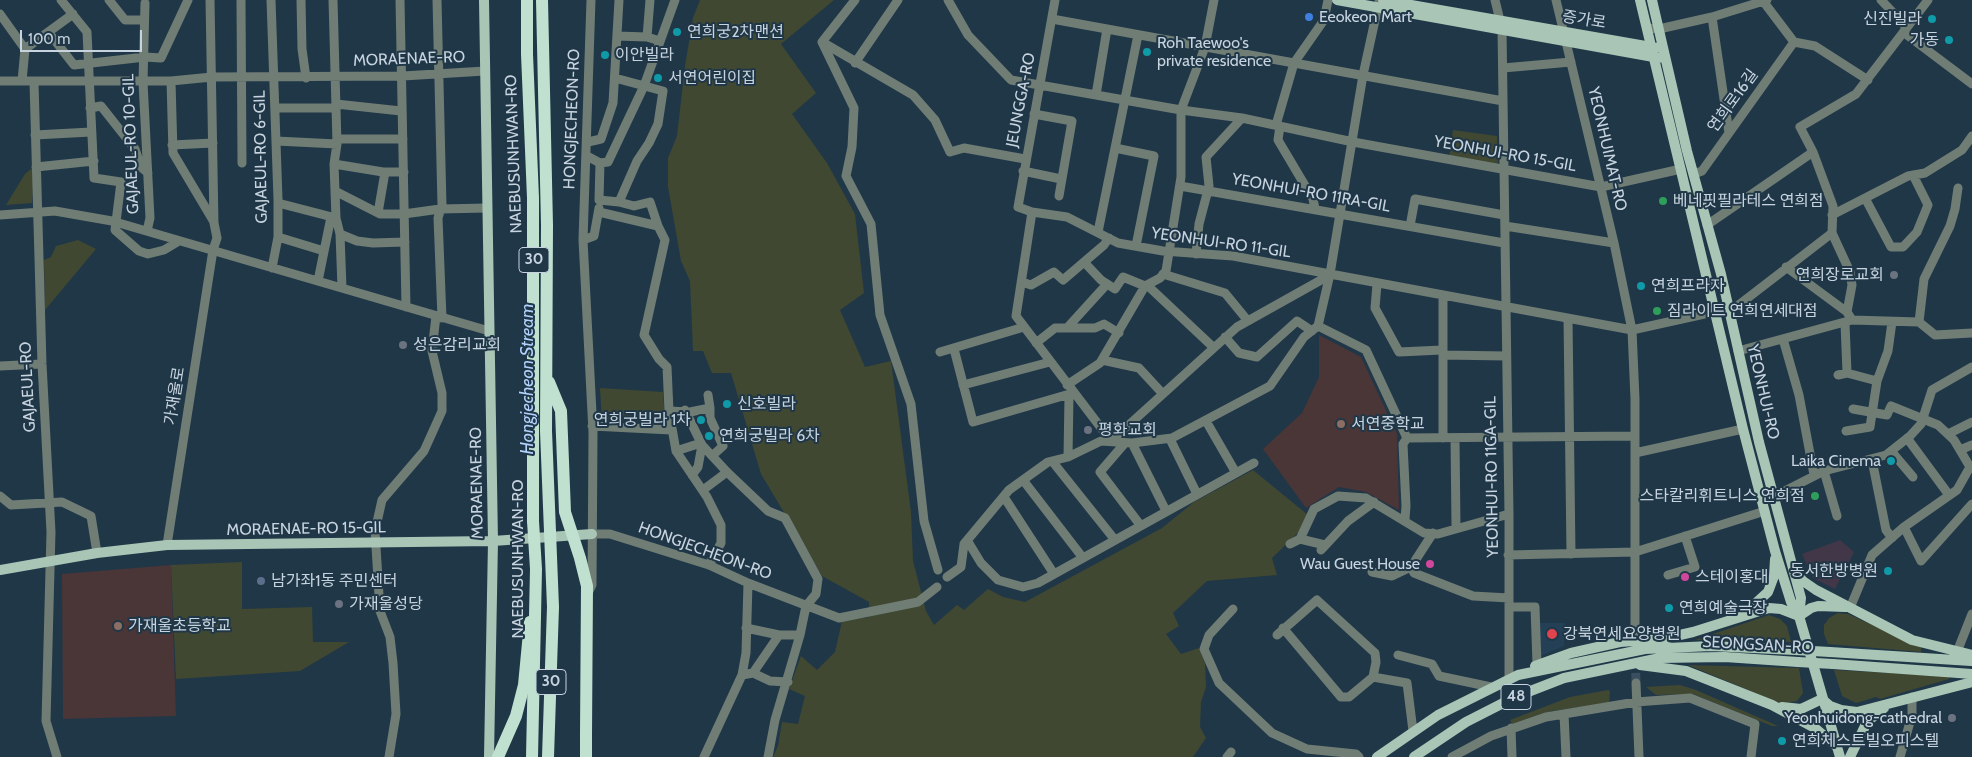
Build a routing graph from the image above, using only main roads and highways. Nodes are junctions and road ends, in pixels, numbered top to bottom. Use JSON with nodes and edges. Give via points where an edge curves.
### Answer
{"nodes":[{"id":1,"x":484,"y":0,"type":"edge"},
{"id":2,"x":527,"y":0,"type":"edge"},
{"id":3,"x":542,"y":0,"type":"edge"},
{"id":4,"x":1337,"y":0,"type":"edge"},
{"id":5,"x":1640,"y":0,"type":"edge"},
{"id":6,"x":1652,"y":0,"type":"edge"},
{"id":7,"x":1380,"y":2,"type":"edge"},
{"id":8,"x":1653,"y":52,"type":"junction"},
{"id":9,"x":1664,"y":54,"type":"junction"},
{"id":10,"x":546,"y":376,"type":"junction"},
{"id":11,"x":592,"y":534,"type":"road end"},
{"id":12,"x":493,"y":541,"type":"junction"},
{"id":13,"x":1775,"y":551,"type":"junction"},
{"id":14,"x":536,"y":569,"type":"junction"},
{"id":15,"x":1792,"y":569,"type":"junction"},
{"id":16,"x":0,"y":570,"type":"edge"},
{"id":17,"x":1850,"y":608,"type":"junction"},
{"id":18,"x":1800,"y":616,"type":"junction"},
{"id":19,"x":1737,"y":619,"type":"junction"},
{"id":20,"x":1972,"y":656,"type":"edge"},
{"id":21,"x":1972,"y":661,"type":"edge"},
{"id":22,"x":1629,"y":664,"type":"junction"},
{"id":23,"x":1972,"y":674,"type":"edge"},
{"id":24,"x":1513,"y":676,"type":"junction"},
{"id":25,"x":1972,"y":682,"type":"edge"},
{"id":26,"x":1822,"y":699,"type":"junction"},
{"id":27,"x":1893,"y":703,"type":"junction"},
{"id":28,"x":1772,"y":705,"type":"junction"},
{"id":29,"x":1839,"y":752,"type":"edge"},
{"id":30,"x":490,"y":757,"type":"edge"},
{"id":31,"x":498,"y":757,"type":"edge"},
{"id":32,"x":532,"y":757,"type":"edge"},
{"id":33,"x":548,"y":757,"type":"edge"},
{"id":34,"x":586,"y":757,"type":"edge"},
{"id":35,"x":1377,"y":757,"type":"edge"},
{"id":36,"x":1414,"y":757,"type":"edge"},
{"id":37,"x":1850,"y":757,"type":"edge"}],
"edges":[{"from":1,"to":12,"type":"main road","name":"MORAENAE-RO"},
{"from":2,"to":14,"type":"highway","name":"NAEBUSUNHWAN-RO","number":"30","bridge":true,"via":[[526,54],[533,198],[533,521]]},
{"from":3,"to":10,"type":"highway","name":"NAEBUSUNHWAN-RO","number":"30","bridge":true},
{"from":4,"to":7,"type":"main road"},
{"from":5,"to":8,"type":"main road","name":"YEONHUI-RO"},
{"from":6,"to":9,"type":"main road","name":"YEONHUI-RO"},
{"from":7,"to":8,"type":"main road"},
{"from":8,"to":9,"type":"main road"},
{"from":8,"to":13,"type":"main road","name":"YEONHUI-RO"},
{"from":9,"to":15,"type":"main road","name":"YEONHUI-RO"},
{"from":10,"to":33,"type":"highway","name":"NAEBUSUNHWAN-RO","number":"30","bridge":true,"via":[[553,607]]},
{"from":10,"to":34,"type":"highway","bridge":true,"via":[[561,412],[565,512],[587,586]]},
{"from":11,"to":12,"type":"main road","name":"MORAENAE-RO 15-GIL","bridge":true},
{"from":12,"to":16,"type":"main road","name":"MORAENAE-RO 15-GIL","via":[[166,545]]},
{"from":12,"to":30,"type":"main road","name":"MORAENAE-RO"},
{"from":13,"to":18,"type":"main road","name":"YEONHUI-RO","via":[[1791,602]]},
{"from":13,"to":19,"type":"main road","via":[[1774,576],[1768,592]]},
{"from":14,"to":31,"type":"highway","bridge":true,"via":[[524,685],[516,716]]},
{"from":14,"to":32,"type":"highway","name":"NAEBUSUNHWAN-RO","number":"30","bridge":true},
{"from":15,"to":17,"type":"main road","via":[[1803,581]]},
{"from":15,"to":18,"type":"main road","name":"YEONHUI-RO","via":[[1801,598]]},
{"from":17,"to":18,"type":"main road","via":[[1825,605],[1811,608]]},
{"from":17,"to":20,"type":"main road","via":[[1912,640]]},
{"from":18,"to":19,"type":"main road","via":[[1781,608],[1769,608]]},
{"from":18,"to":26,"type":"main road","name":"YEONHUI-RO"},
{"from":19,"to":24,"type":"main road","via":[[1662,639],[1620,642],[1571,653]]},
{"from":21,"to":24,"type":"main road","name":"SEONGSAN-RO","number":"48","bridge":true,"via":[[1711,646],[1645,650]]},
{"from":22,"to":23,"type":"main road","name":"SEONGSAN-RO","number":"48","bridge":true,"via":[[1660,658],[1725,657]]},
{"from":22,"to":28,"type":"main road","via":[[1686,671]]},
{"from":22,"to":36,"type":"main road","name":"SEONGSAN-RO","number":"48","via":[[1564,678],[1515,697],[1466,722]]},
{"from":24,"to":35,"type":"main road","name":"SEONGSAN-RO","number":"48","via":[[1413,731]]},
{"from":25,"to":27,"type":"main road"},
{"from":26,"to":27,"type":"main road","via":[[1830,706],[1849,712]]},
{"from":26,"to":28,"type":"main road","via":[[1801,708]]},
{"from":26,"to":29,"type":"main road","name":"YEONHUI-RO"},
{"from":27,"to":37,"type":"main road","via":[[1867,722]]},
{"from":28,"to":29,"type":"main road","via":[[1815,728]]}]}
